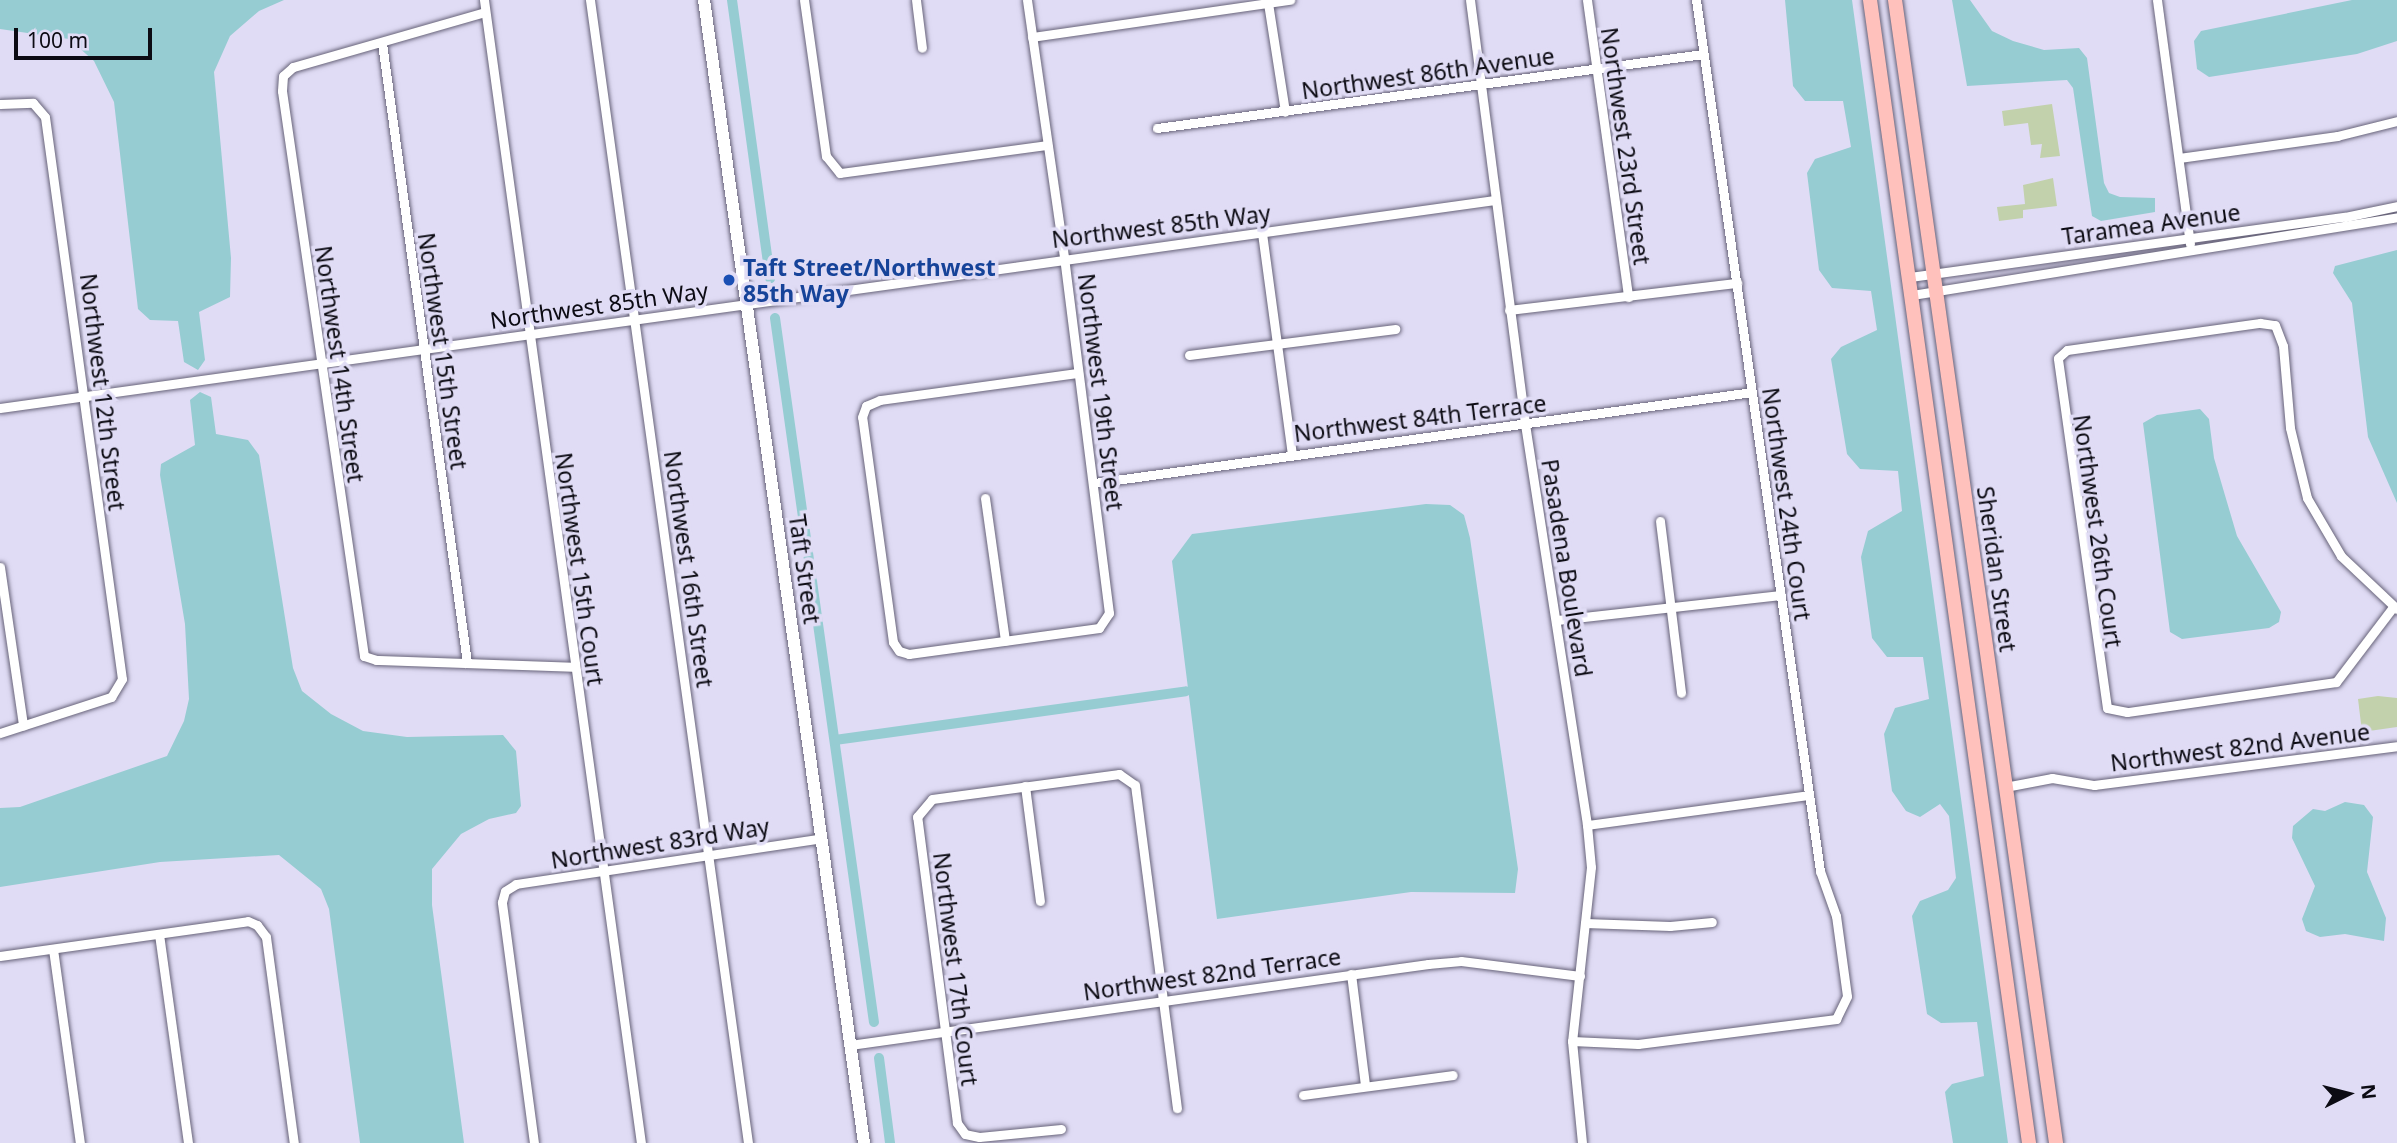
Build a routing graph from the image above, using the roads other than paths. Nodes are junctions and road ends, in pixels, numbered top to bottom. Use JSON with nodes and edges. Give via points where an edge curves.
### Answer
{"nodes":[{"id":1,"x":484,"y":0,"type":"edge"},
{"id":2,"x":590,"y":0,"type":"edge"},
{"id":3,"x":704,"y":0,"type":"edge"},
{"id":4,"x":804,"y":0,"type":"edge"},
{"id":5,"x":916,"y":0,"type":"edge"},
{"id":6,"x":1027,"y":0,"type":"edge"},
{"id":7,"x":1290,"y":0,"type":"edge"},
{"id":8,"x":1470,"y":0,"type":"edge"},
{"id":9,"x":1587,"y":0,"type":"edge"},
{"id":10,"x":1696,"y":0,"type":"edge"},
{"id":11,"x":1870,"y":0,"type":"edge"},
{"id":12,"x":1895,"y":0,"type":"edge"},
{"id":13,"x":2157,"y":0,"type":"edge"},
{"id":14,"x":1268,"y":3,"type":"junction"},
{"id":15,"x":485,"y":12,"type":"junction"},
{"id":16,"x":1032,"y":37,"type":"junction"},
{"id":17,"x":382,"y":43,"type":"junction"},
{"id":18,"x":922,"y":48,"type":"dead end"},
{"id":19,"x":1703,"y":54,"type":"junction"},
{"id":20,"x":1595,"y":69,"type":"junction"},
{"id":21,"x":1482,"y":86,"type":"junction"},
{"id":22,"x":0,"y":104,"type":"edge"},
{"id":23,"x":1285,"y":112,"type":"junction"},
{"id":24,"x":2397,"y":121,"type":"edge"},
{"id":25,"x":1157,"y":128,"type":"dead end"},
{"id":26,"x":1046,"y":145,"type":"junction"},
{"id":27,"x":2179,"y":159,"type":"junction"},
{"id":28,"x":1495,"y":200,"type":"junction"},
{"id":29,"x":2397,"y":205,"type":"edge"},
{"id":30,"x":2397,"y":217,"type":"edge"},
{"id":31,"x":1262,"y":233,"type":"junction"},
{"id":32,"x":2190,"y":239,"type":"junction"},
{"id":33,"x":2191,"y":249,"type":"junction"},
{"id":34,"x":1064,"y":257,"type":"junction"},
{"id":35,"x":1933,"y":273,"type":"junction"},
{"id":36,"x":1910,"y":277,"type":"junction"},
{"id":37,"x":1737,"y":284,"type":"junction"},
{"id":38,"x":1936,"y":290,"type":"junction"},
{"id":39,"x":1912,"y":295,"type":"junction"},
{"id":40,"x":1628,"y":297,"type":"junction"},
{"id":41,"x":746,"y":303,"type":"junction"},
{"id":42,"x":1509,"y":310,"type":"junction"},
{"id":43,"x":635,"y":319,"type":"junction"},
{"id":44,"x":1395,"y":329,"type":"dead end"},
{"id":45,"x":528,"y":335,"type":"junction"},
{"id":46,"x":1276,"y":345,"type":"junction"},
{"id":47,"x":423,"y":349,"type":"junction"},
{"id":48,"x":1189,"y":355,"type":"dead end"},
{"id":49,"x":321,"y":363,"type":"junction"},
{"id":50,"x":1078,"y":373,"type":"junction"},
{"id":51,"x":1752,"y":392,"type":"junction"},
{"id":52,"x":84,"y":397,"type":"junction"},
{"id":53,"x":0,"y":408,"type":"edge"},
{"id":54,"x":1525,"y":424,"type":"junction"},
{"id":55,"x":1292,"y":454,"type":"junction"},
{"id":56,"x":1094,"y":483,"type":"junction"},
{"id":57,"x":985,"y":498,"type":"dead end"},
{"id":58,"x":1660,"y":521,"type":"dead end"},
{"id":59,"x":0,"y":567,"type":"edge"},
{"id":60,"x":1780,"y":595,"type":"junction"},
{"id":61,"x":1670,"y":607,"type":"junction"},
{"id":62,"x":2395,"y":608,"type":"edge"},
{"id":63,"x":1557,"y":620,"type":"junction"},
{"id":64,"x":1005,"y":641,"type":"junction"},
{"id":65,"x":467,"y":663,"type":"junction"},
{"id":66,"x":575,"y":667,"type":"junction"},
{"id":67,"x":1681,"y":693,"type":"dead end"},
{"id":68,"x":23,"y":725,"type":"junction"},
{"id":69,"x":0,"y":733,"type":"edge"},
{"id":70,"x":2397,"y":746,"type":"edge"},
{"id":71,"x":1025,"y":786,"type":"junction"},
{"id":72,"x":2005,"y":787,"type":"junction"},
{"id":73,"x":1810,"y":795,"type":"junction"},
{"id":74,"x":1587,"y":825,"type":"junction"},
{"id":75,"x":822,"y":838,"type":"junction"},
{"id":76,"x":710,"y":855,"type":"junction"},
{"id":77,"x":605,"y":871,"type":"junction"},
{"id":78,"x":1040,"y":901,"type":"dead end"},
{"id":79,"x":1712,"y":922,"type":"dead end"},
{"id":80,"x":1585,"y":923,"type":"junction"},
{"id":81,"x":159,"y":934,"type":"junction"},
{"id":82,"x":53,"y":949,"type":"junction"},
{"id":83,"x":0,"y":956,"type":"edge"},
{"id":84,"x":1351,"y":974,"type":"junction"},
{"id":85,"x":1580,"y":976,"type":"junction"},
{"id":86,"x":1166,"y":1000,"type":"junction"},
{"id":87,"x":946,"y":1030,"type":"junction"},
{"id":88,"x":1572,"y":1041,"type":"junction"},
{"id":89,"x":850,"y":1045,"type":"junction"},
{"id":90,"x":1453,"y":1075,"type":"dead end"},
{"id":91,"x":1365,"y":1085,"type":"junction"},
{"id":92,"x":1303,"y":1095,"type":"dead end"},
{"id":93,"x":1177,"y":1108,"type":"dead end"},
{"id":94,"x":1060,"y":1129,"type":"dead end"},
{"id":95,"x":80,"y":1143,"type":"edge"},
{"id":96,"x":188,"y":1143,"type":"edge"},
{"id":97,"x":294,"y":1143,"type":"edge"},
{"id":98,"x":534,"y":1143,"type":"edge"},
{"id":99,"x":641,"y":1143,"type":"edge"},
{"id":100,"x":748,"y":1143,"type":"edge"},
{"id":101,"x":864,"y":1143,"type":"edge"},
{"id":102,"x":1582,"y":1143,"type":"edge"},
{"id":103,"x":2029,"y":1143,"type":"edge"},
{"id":104,"x":2056,"y":1143,"type":"edge"}],
"edges":[{"from":1,"to":15,"type":"street","name":"Northwest 15th Court"},
{"from":2,"to":43,"type":"street","name":"Northwest 16th Street"},
{"from":3,"to":41,"type":"street","name":"Taft Street"},
{"from":4,"to":26,"type":"street","via":[[826,156],[840,173]]},
{"from":5,"to":18,"type":"street"},
{"from":6,"to":16,"type":"street","name":"Northwest 19th Street"},
{"from":7,"to":14,"type":"street"},
{"from":8,"to":21,"type":"street","name":"Pasadena Boulevard"},
{"from":9,"to":20,"type":"street","name":"Northwest 23rd Street"},
{"from":10,"to":19,"type":"street","name":"Northwest 24th Court"},
{"from":11,"to":36,"type":"main road","name":"Sheridan Street"},
{"from":12,"to":35,"type":"main road","name":"Sheridan Street"},
{"from":13,"to":27,"type":"street"},
{"from":14,"to":16,"type":"street"},
{"from":14,"to":23,"type":"street"},
{"from":15,"to":17,"type":"street"},
{"from":15,"to":45,"type":"street","name":"Northwest 15th Court"},
{"from":16,"to":26,"type":"street","name":"Northwest 19th Street"},
{"from":17,"to":47,"type":"street","name":"Northwest 15th Street"},
{"from":17,"to":49,"type":"street","name":"Northwest 14th Street","via":[[293,67],[283,76]]},
{"from":19,"to":20,"type":"street","name":"Northwest 86th Avenue"},
{"from":19,"to":37,"type":"street","name":"Northwest 24th Court"},
{"from":20,"to":21,"type":"street","name":"Northwest 86th Avenue"},
{"from":20,"to":40,"type":"street","name":"Northwest 23rd Street"},
{"from":21,"to":23,"type":"street","name":"Northwest 86th Avenue"},
{"from":21,"to":28,"type":"street","name":"Pasadena Boulevard"},
{"from":22,"to":52,"type":"street","name":"Northwest 12th Street","via":[[33,103],[45,117]]},
{"from":23,"to":25,"type":"street","name":"Northwest 86th Avenue"},
{"from":24,"to":27,"type":"street","via":[[2337,136]]},
{"from":26,"to":34,"type":"street","name":"Northwest 19th Street"},
{"from":27,"to":32,"type":"street"},
{"from":28,"to":31,"type":"street","name":"Northwest 85th Way"},
{"from":28,"to":42,"type":"street","name":"Pasadena Boulevard"},
{"from":29,"to":32,"type":"street","name":"Taramea Avenue"},
{"from":30,"to":33,"type":"street","name":"Taramea Avenue"},
{"from":31,"to":34,"type":"street","name":"Northwest 85th Way"},
{"from":31,"to":46,"type":"street"},
{"from":32,"to":33,"type":"street"},
{"from":32,"to":35,"type":"street","name":"Taramea Avenue"},
{"from":33,"to":38,"type":"street","name":"Taramea Avenue"},
{"from":34,"to":41,"type":"street","name":"Northwest 85th Way"},
{"from":34,"to":50,"type":"street","name":"Northwest 19th Street"},
{"from":35,"to":36,"type":"street","name":"Taramea Avenue"},
{"from":35,"to":38,"type":"main road","name":"Sheridan Street"},
{"from":36,"to":39,"type":"main road","name":"Sheridan Street"},
{"from":37,"to":40,"type":"street"},
{"from":37,"to":51,"type":"street","name":"Northwest 24th Court"},
{"from":38,"to":39,"type":"street","name":"Taramea Avenue"},
{"from":38,"to":72,"type":"main road","name":"Sheridan Street"},
{"from":39,"to":103,"type":"main road","name":"Sheridan Street"},
{"from":40,"to":42,"type":"street"},
{"from":41,"to":43,"type":"street","name":"Northwest 85th Way"},
{"from":41,"to":75,"type":"street","name":"Taft Street"},
{"from":42,"to":54,"type":"street","name":"Pasadena Boulevard"},
{"from":43,"to":45,"type":"street","name":"Northwest 85th Way"},
{"from":43,"to":76,"type":"street","name":"Northwest 16th Street"},
{"from":44,"to":46,"type":"street"},
{"from":45,"to":47,"type":"street","name":"Northwest 85th Way"},
{"from":45,"to":66,"type":"street","name":"Northwest 15th Court"},
{"from":46,"to":48,"type":"street"},
{"from":46,"to":55,"type":"street"},
{"from":47,"to":49,"type":"street","name":"Northwest 85th Way"},
{"from":47,"to":65,"type":"street","name":"Northwest 15th Street"},
{"from":49,"to":52,"type":"street","name":"Northwest 85th Way"},
{"from":49,"to":65,"type":"street","name":"Northwest 14th Street","via":[[365,656]]},
{"from":50,"to":56,"type":"street","name":"Northwest 19th Street"},
{"from":50,"to":64,"type":"street","via":[[880,400],[866,406],[862,417],[893,642],[899,651],[909,654]]},
{"from":51,"to":54,"type":"street","name":"Northwest 84th Terrace"},
{"from":51,"to":60,"type":"street","name":"Northwest 24th Court"},
{"from":52,"to":53,"type":"street","name":"Northwest 85th Way"},
{"from":52,"to":68,"type":"street","name":"Northwest 12th Street","via":[[122,679],[120,689],[111,697]]},
{"from":54,"to":55,"type":"street","name":"Northwest 84th Terrace"},
{"from":54,"to":63,"type":"street","name":"Pasadena Boulevard"},
{"from":55,"to":56,"type":"street","name":"Northwest 84th Terrace"},
{"from":56,"to":64,"type":"street","name":"Northwest 19th Street","via":[[1107,622],[1099,628]]},
{"from":57,"to":64,"type":"street"},
{"from":58,"to":61,"type":"street"},
{"from":59,"to":68,"type":"street"},
{"from":60,"to":61,"type":"street"},
{"from":60,"to":73,"type":"street","name":"Northwest 24th Court"},
{"from":61,"to":63,"type":"street"},
{"from":61,"to":67,"type":"street"},
{"from":62,"to":62,"type":"street","name":"Northwest 26th Court","via":[[2341,556],[2306,498],[2290,428],[2283,346],[2275,325],[2260,323],[2067,350],[2058,358],[2107,708],[2127,712],[2336,682]]},
{"from":63,"to":74,"type":"street","name":"Pasadena Boulevard"},
{"from":65,"to":66,"type":"street"},
{"from":66,"to":77,"type":"street","name":"Northwest 15th Court"},
{"from":68,"to":69,"type":"street"},
{"from":70,"to":72,"type":"street","name":"Northwest 82nd Avenue","via":[[2106,784],[2052,778]]},
{"from":71,"to":78,"type":"street"},
{"from":71,"to":86,"type":"street","via":[[1119,774],[1135,785]]},
{"from":71,"to":87,"type":"street","name":"Northwest 17th Court","via":[[932,799],[917,817]]},
{"from":72,"to":104,"type":"main road","name":"Sheridan Street"},
{"from":73,"to":74,"type":"street"},
{"from":73,"to":88,"type":"street","name":"Northwest 24th Court","via":[[1820,871],[1836,916],[1847,996],[1836,1019],[1675,1041]]},
{"from":74,"to":80,"type":"street","name":"Pasadena Boulevard","via":[[1591,867]]},
{"from":75,"to":76,"type":"street","name":"Northwest 83rd Way"},
{"from":75,"to":89,"type":"street","name":"Taft Street"},
{"from":76,"to":77,"type":"street","name":"Northwest 83rd Way"},
{"from":76,"to":100,"type":"street","name":"Northwest 16th Street"},
{"from":77,"to":98,"type":"street","name":"Northwest 83rd Way","via":[[516,884],[505,891],[502,902]]},
{"from":77,"to":99,"type":"street","name":"Northwest 15th Court"},
{"from":79,"to":80,"type":"street","via":[[1670,926]]},
{"from":80,"to":85,"type":"street","name":"Pasadena Boulevard"},
{"from":81,"to":82,"type":"street"},
{"from":81,"to":96,"type":"street"},
{"from":81,"to":97,"type":"street","via":[[248,921],[266,937]]},
{"from":82,"to":83,"type":"street"},
{"from":82,"to":95,"type":"street"},
{"from":84,"to":85,"type":"street","name":"Northwest 82nd Terrace","via":[[1461,961]]},
{"from":84,"to":86,"type":"street","name":"Northwest 82nd Terrace"},
{"from":84,"to":91,"type":"street"},
{"from":85,"to":88,"type":"street","name":"Pasadena Boulevard"},
{"from":86,"to":87,"type":"street","name":"Northwest 82nd Terrace"},
{"from":86,"to":93,"type":"street"},
{"from":87,"to":89,"type":"street","name":"Northwest 82nd Terrace"},
{"from":87,"to":94,"type":"street","name":"Northwest 17th Court","via":[[957,1123],[965,1134],[979,1138]]},
{"from":88,"to":102,"type":"street","name":"Pasadena Boulevard"},
{"from":89,"to":101,"type":"street","name":"Taft Street"},
{"from":90,"to":91,"type":"street"},
{"from":91,"to":92,"type":"street"}]}
